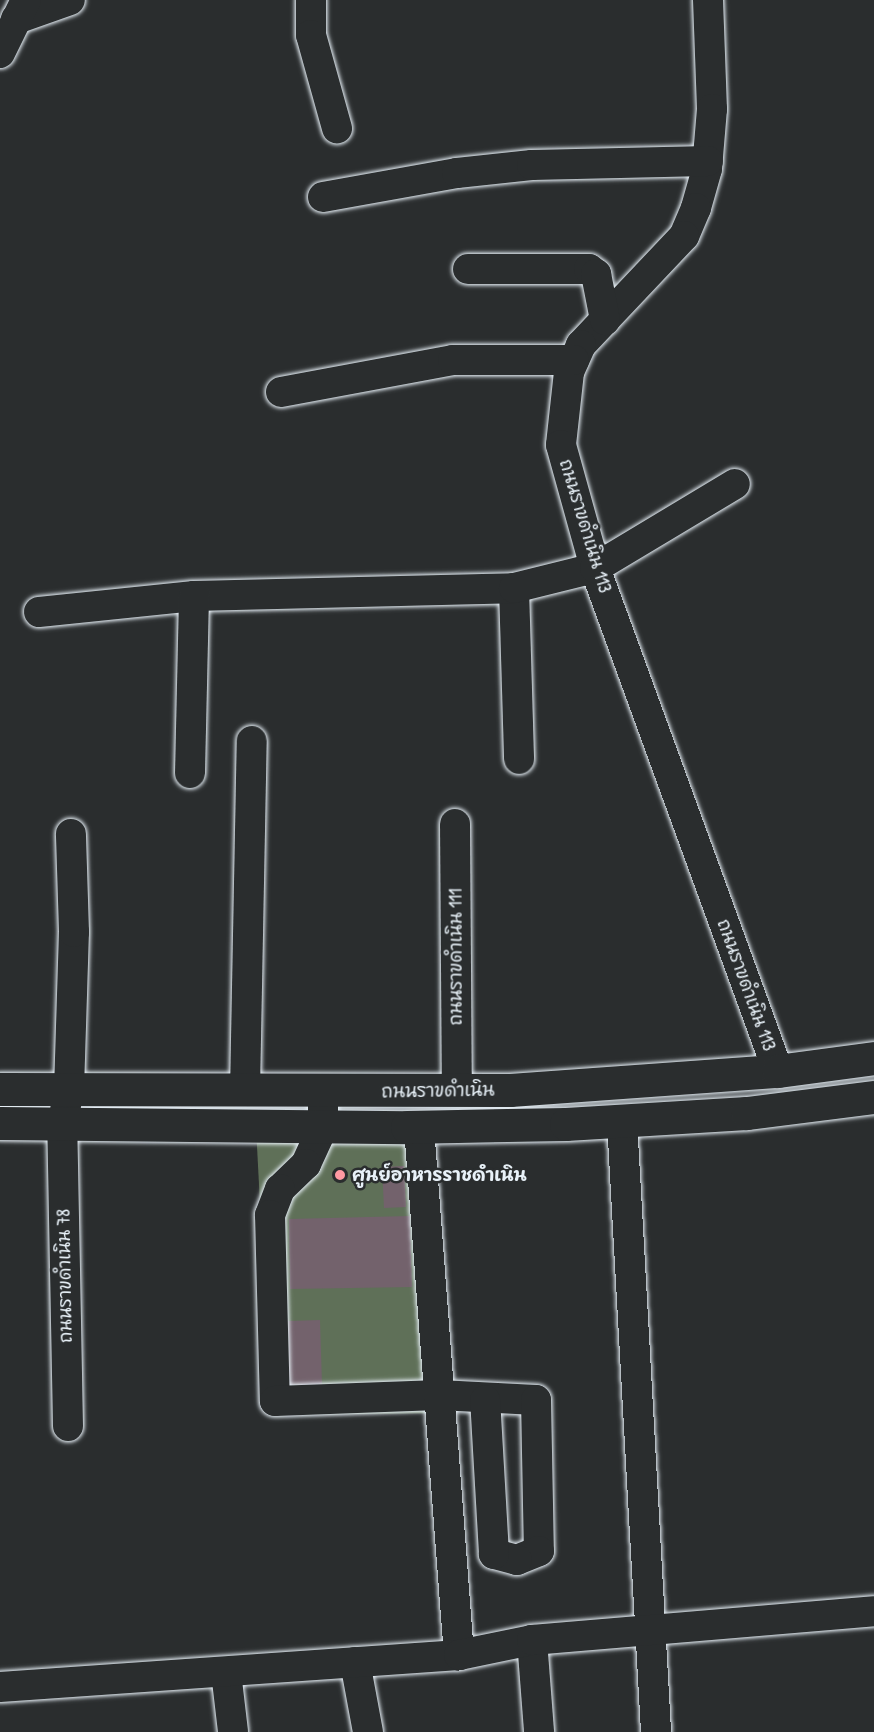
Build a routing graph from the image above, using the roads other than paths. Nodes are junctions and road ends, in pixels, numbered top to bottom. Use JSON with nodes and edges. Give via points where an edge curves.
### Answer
{"nodes":[{"id":1,"x":70,"y":0,"type":"edge"},
{"id":2,"x":310,"y":0,"type":"edge"},
{"id":3,"x":708,"y":0,"type":"edge"},
{"id":4,"x":21,"y":10,"type":"edge"},
{"id":5,"x":0,"y":53,"type":"edge"},
{"id":6,"x":337,"y":128,"type":"dead end"},
{"id":7,"x":708,"y":161,"type":"junction"},
{"id":8,"x":323,"y":197,"type":"dead end"},
{"id":9,"x":468,"y":269,"type":"dead end"},
{"id":10,"x":606,"y":320,"type":"junction"},
{"id":11,"x":574,"y":360,"type":"junction"},
{"id":12,"x":280,"y":392,"type":"dead end"},
{"id":13,"x":735,"y":484,"type":"dead end"},
{"id":14,"x":595,"y":568,"type":"junction"},
{"id":15,"x":514,"y":588,"type":"junction"},
{"id":16,"x":194,"y":596,"type":"junction"},
{"id":17,"x":39,"y":612,"type":"dead end"},
{"id":18,"x":252,"y":741,"type":"dead end"},
{"id":19,"x":519,"y":759,"type":"dead end"},
{"id":20,"x":190,"y":773,"type":"dead end"},
{"id":21,"x":455,"y":824,"type":"dead end"},
{"id":22,"x":71,"y":834,"type":"dead end"},
{"id":23,"x":874,"y":1058,"type":"edge"},
{"id":24,"x":778,"y":1071,"type":"junction"},
{"id":25,"x":0,"y":1089,"type":"edge"},
{"id":26,"x":69,"y":1090,"type":"junction"},
{"id":27,"x":510,"y":1090,"type":"junction"},
{"id":28,"x":245,"y":1091,"type":"junction"},
{"id":29,"x":324,"y":1091,"type":"junction"},
{"id":30,"x":457,"y":1091,"type":"junction"},
{"id":31,"x":874,"y":1097,"type":"edge"},
{"id":32,"x":622,"y":1121,"type":"junction"},
{"id":33,"x":0,"y":1123,"type":"edge"},
{"id":34,"x":513,"y":1125,"type":"junction"},
{"id":35,"x":62,"y":1126,"type":"junction"},
{"id":36,"x":323,"y":1127,"type":"junction"},
{"id":37,"x":419,"y":1127,"type":"junction"},
{"id":38,"x":439,"y":1395,"type":"junction"},
{"id":39,"x":485,"y":1400,"type":"junction"},
{"id":40,"x":68,"y":1426,"type":"dead end"},
{"id":41,"x":874,"y":1611,"type":"edge"},
{"id":42,"x":651,"y":1632,"type":"junction"},
{"id":43,"x":532,"y":1640,"type":"junction"},
{"id":44,"x":459,"y":1655,"type":"junction"},
{"id":45,"x":355,"y":1662,"type":"junction"},
{"id":46,"x":226,"y":1672,"type":"junction"},
{"id":47,"x":0,"y":1687,"type":"edge"},
{"id":48,"x":233,"y":1732,"type":"edge"},
{"id":49,"x":368,"y":1732,"type":"edge"},
{"id":50,"x":539,"y":1732,"type":"edge"},
{"id":51,"x":656,"y":1732,"type":"edge"}],
"edges":[{"from":1,"to":4,"type":"street"},
{"from":2,"to":6,"type":"street","via":[[311,35]]},
{"from":3,"to":7,"type":"street","name":"ถนนราขดำเนิน 113","via":[[712,109]]},
{"from":4,"to":5,"type":"street"},
{"from":7,"to":8,"type":"street","via":[[532,165],[457,173]]},
{"from":7,"to":10,"type":"street","name":"ถนนราขดำเนิน 113","via":[[684,236]]},
{"from":9,"to":10,"type":"street","via":[[589,269],[596,274]]},
{"from":10,"to":11,"type":"street","name":"ถนนราขดำเนิน 113","via":[[581,345]]},
{"from":11,"to":12,"type":"street","via":[[453,360]]},
{"from":11,"to":14,"type":"street","name":"ถนนราขดำเนิน 113","via":[[561,412],[561,445]]},
{"from":13,"to":14,"type":"street"},
{"from":14,"to":15,"type":"street"},
{"from":14,"to":24,"type":"street","name":"ถนนราขดำเนิน 113"},
{"from":15,"to":16,"type":"street"},
{"from":15,"to":19,"type":"street"},
{"from":16,"to":17,"type":"street"},
{"from":16,"to":20,"type":"street"},
{"from":18,"to":28,"type":"street"},
{"from":21,"to":30,"type":"street","name":"ถนนราขดำเนิน 111"},
{"from":22,"to":26,"type":"street","name":"ถนนราขดำเนิน 78","via":[[74,932]]},
{"from":23,"to":24,"type":"main road","name":"ถนนราขดำเนิน"},
{"from":24,"to":27,"type":"main road","name":"ถนนราขดำเนิน"},
{"from":25,"to":26,"type":"main road","name":"ถนนราขดำเนิน"},
{"from":26,"to":28,"type":"main road","name":"ถนนราขดำเนิน"},
{"from":26,"to":35,"type":"street","name":"ถนนราขดำเนิน 78"},
{"from":27,"to":30,"type":"main road","name":"ถนนราขดำเนิน"},
{"from":27,"to":34,"type":"main road"},
{"from":28,"to":29,"type":"main road","name":"ถนนราขดำเนิน"},
{"from":29,"to":30,"type":"main road","name":"ถนนราขดำเนิน"},
{"from":29,"to":36,"type":"street"},
{"from":31,"to":32,"type":"main road","name":"ถนนราขดำเนิน","via":[[747,1113]]},
{"from":32,"to":34,"type":"main road","name":"ถนนราขดำเนิน"},
{"from":32,"to":42,"type":"street"},
{"from":33,"to":35,"type":"main road","name":"ถนนราขดำเนิน"},
{"from":34,"to":37,"type":"main road","name":"ถนนราขดำเนิน"},
{"from":35,"to":36,"type":"main road","name":"ถนนราขดำเนิน"},
{"from":35,"to":40,"type":"street","name":"ถนนราขดำเนิน 78"},
{"from":36,"to":37,"type":"main road","name":"ถนนราขดำเนิน"},
{"from":36,"to":38,"type":"street","via":[[306,1164],[280,1189],[270,1215],[275,1401]]},
{"from":37,"to":38,"type":"street"},
{"from":38,"to":39,"type":"street"},
{"from":38,"to":44,"type":"street"},
{"from":39,"to":39,"type":"street","via":[[536,1400],[539,1551],[517,1560],[494,1554]]},
{"from":41,"to":42,"type":"street"},
{"from":42,"to":43,"type":"street"},
{"from":42,"to":51,"type":"street"},
{"from":43,"to":44,"type":"street"},
{"from":43,"to":50,"type":"street"},
{"from":44,"to":45,"type":"street"},
{"from":45,"to":46,"type":"street"},
{"from":45,"to":49,"type":"street"},
{"from":46,"to":47,"type":"street"},
{"from":46,"to":48,"type":"street"}]}
